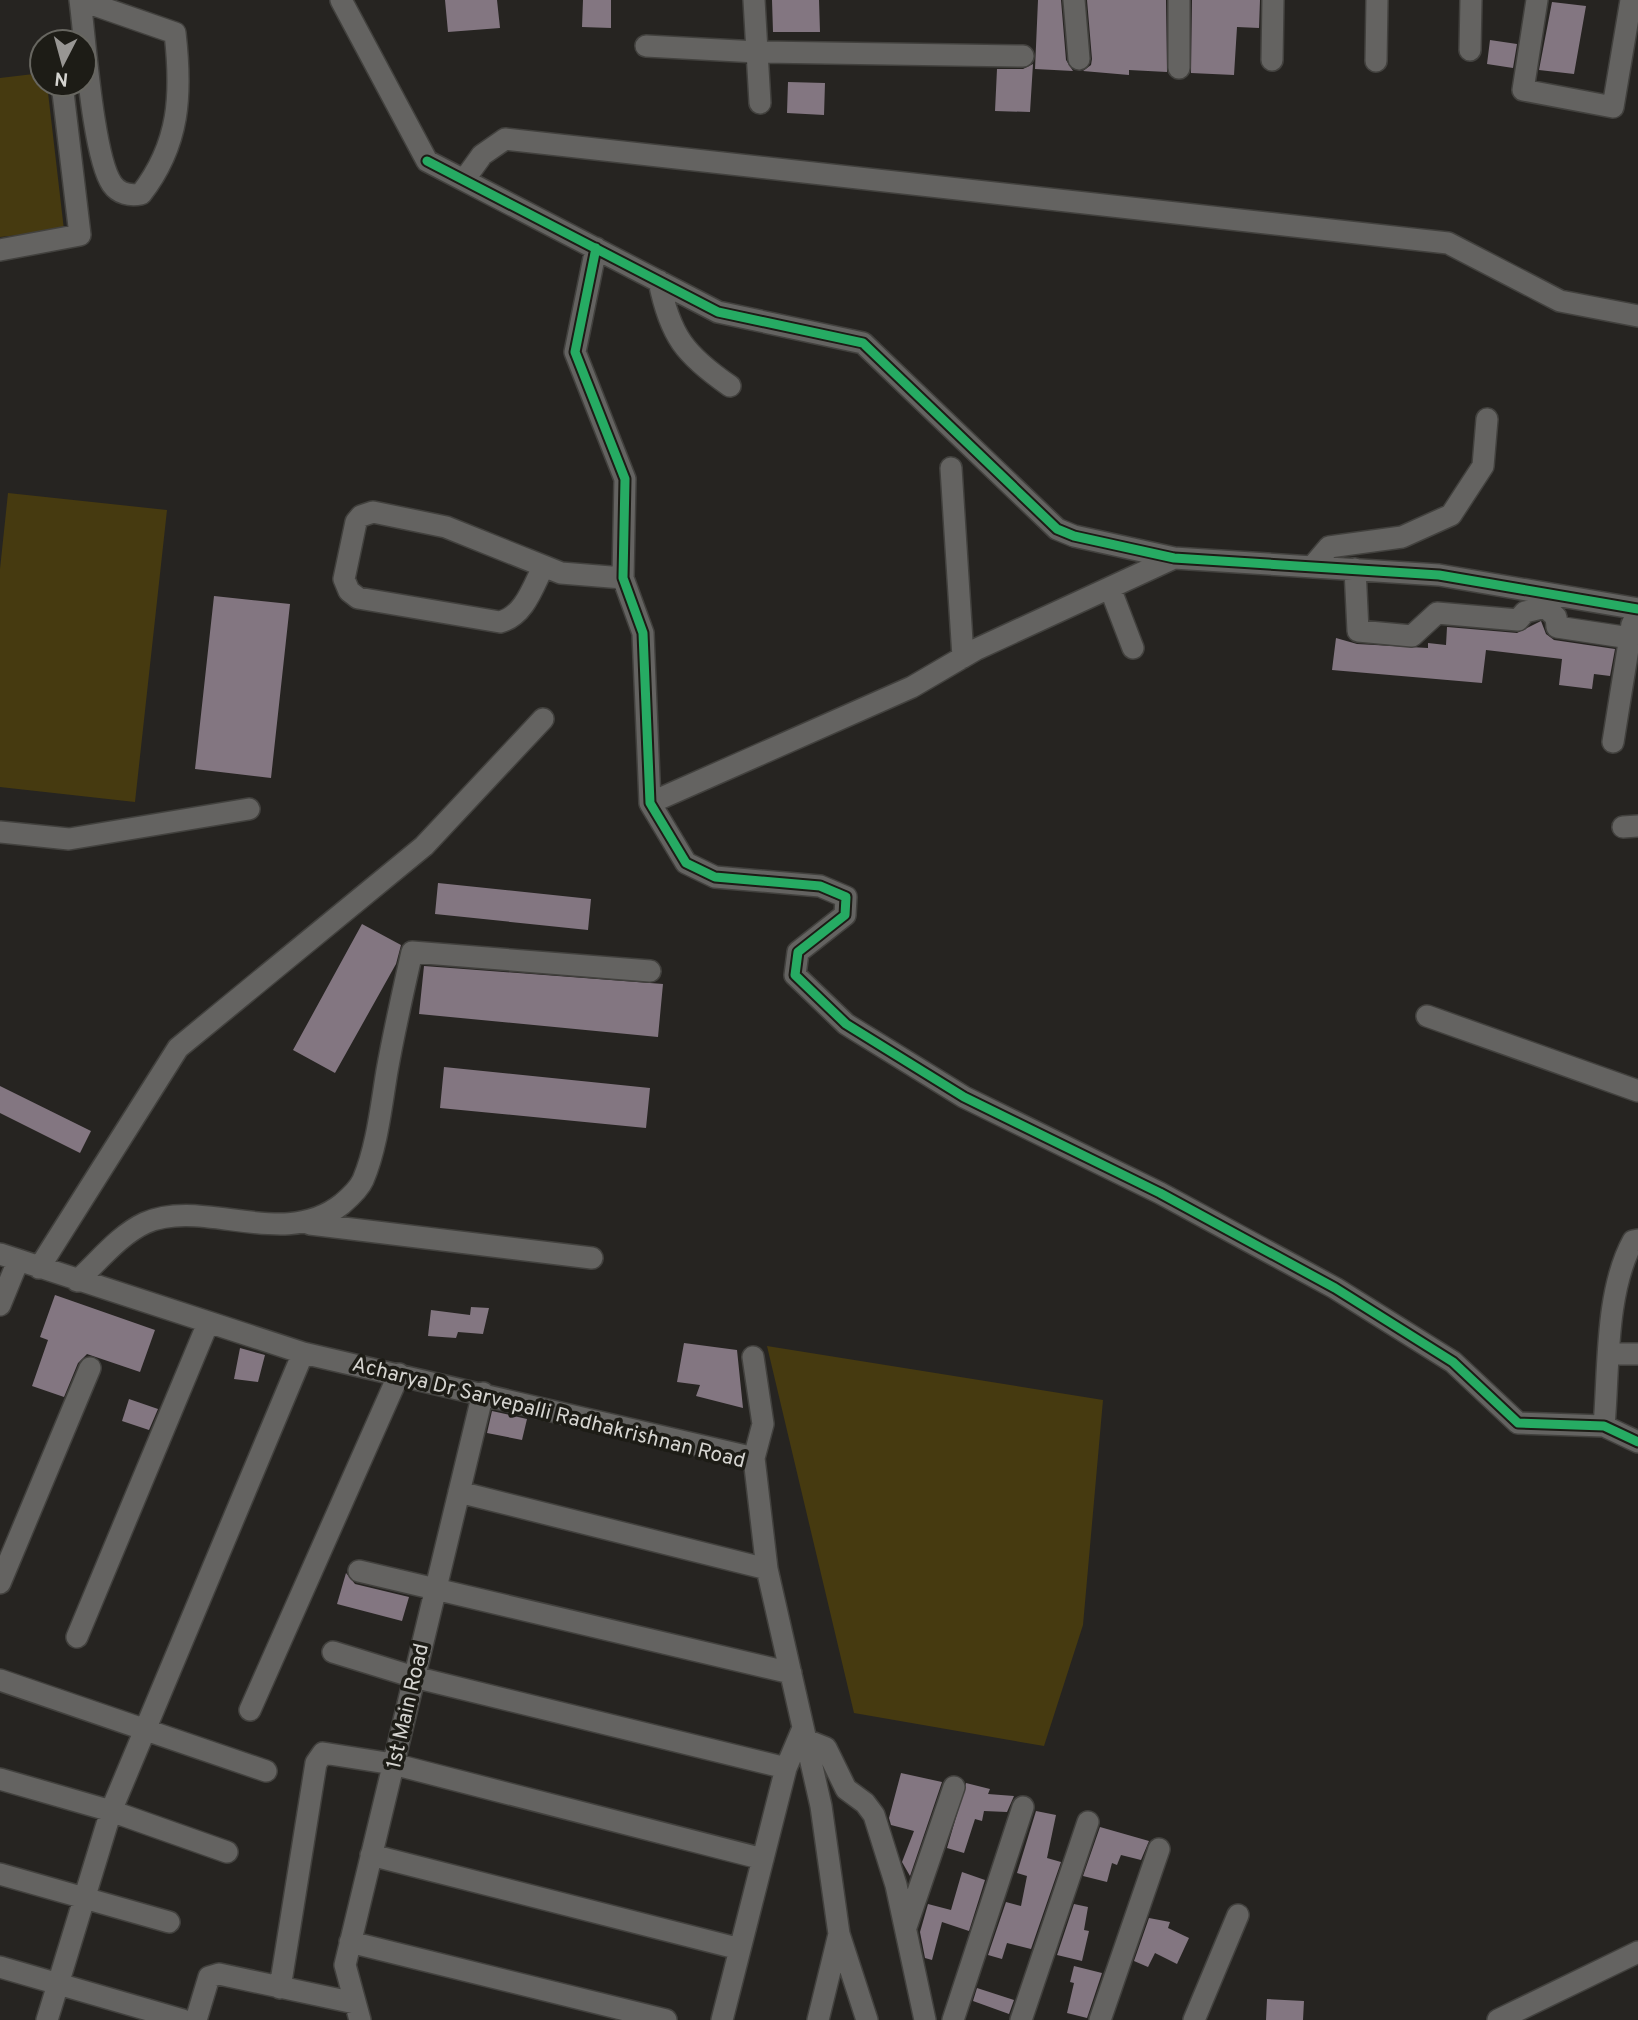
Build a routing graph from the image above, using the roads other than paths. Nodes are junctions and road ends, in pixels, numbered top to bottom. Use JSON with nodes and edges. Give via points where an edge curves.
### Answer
{"nodes":[{"id":1,"x":80,"y":0,"type":"edge"},
{"id":2,"x":341,"y":0,"type":"edge"},
{"id":3,"x":754,"y":0,"type":"edge"},
{"id":4,"x":1074,"y":0,"type":"edge"},
{"id":5,"x":1179,"y":0,"type":"edge"},
{"id":6,"x":1273,"y":0,"type":"edge"},
{"id":7,"x":1377,"y":0,"type":"edge"},
{"id":8,"x":1471,"y":0,"type":"edge"},
{"id":9,"x":1537,"y":0,"type":"edge"},
{"id":10,"x":1631,"y":0,"type":"edge"},
{"id":11,"x":646,"y":46,"type":"dead end"},
{"id":12,"x":1470,"y":50,"type":"dead end"},
{"id":13,"x":757,"y":52,"type":"junction"},
{"id":14,"x":1023,"y":56,"type":"dead end"},
{"id":15,"x":1079,"y":58,"type":"dead end"},
{"id":16,"x":1272,"y":60,"type":"dead end"},
{"id":17,"x":1376,"y":61,"type":"dead end"},
{"id":18,"x":1179,"y":68,"type":"dead end"},
{"id":19,"x":64,"y":98,"type":"edge"},
{"id":20,"x":760,"y":103,"type":"dead end"},
{"id":21,"x":464,"y":180,"type":"junction"},
{"id":22,"x":596,"y":248,"type":"junction"},
{"id":23,"x":0,"y":250,"type":"edge"},
{"id":24,"x":659,"y":281,"type":"junction"},
{"id":25,"x":1638,"y":316,"type":"edge"},
{"id":26,"x":730,"y":386,"type":"dead end"},
{"id":27,"x":1487,"y":419,"type":"dead end"},
{"id":28,"x":950,"y":468,"type":"dead end"},
{"id":29,"x":1174,"y":558,"type":"junction"},
{"id":30,"x":543,"y":567,"type":"junction"},
{"id":31,"x":1312,"y":567,"type":"junction"},
{"id":32,"x":1355,"y":569,"type":"junction"},
{"id":33,"x":623,"y":578,"type":"junction"},
{"id":34,"x":1111,"y":588,"type":"junction"},
{"id":35,"x":1636,"y":609,"type":"edge"},
{"id":36,"x":1630,"y":638,"type":"junction"},
{"id":37,"x":1133,"y":648,"type":"dead end"},
{"id":38,"x":963,"y":657,"type":"junction"},
{"id":39,"x":543,"y":719,"type":"dead end"},
{"id":40,"x":1613,"y":742,"type":"dead end"},
{"id":41,"x":650,"y":803,"type":"junction"},
{"id":42,"x":249,"y":810,"type":"dead end"},
{"id":43,"x":0,"y":832,"type":"edge"},
{"id":44,"x":650,"y":971,"type":"dead end"},
{"id":45,"x":1427,"y":1016,"type":"dead end"},
{"id":46,"x":1638,"y":1091,"type":"edge"},
{"id":47,"x":298,"y":1222,"type":"junction"},
{"id":48,"x":1638,"y":1240,"type":"edge"},
{"id":49,"x":9,"y":1258,"type":"edge"},
{"id":50,"x":592,"y":1258,"type":"dead end"},
{"id":51,"x":39,"y":1268,"type":"junction"},
{"id":52,"x":77,"y":1281,"type":"junction"},
{"id":53,"x":0,"y":1305,"type":"edge"},
{"id":54,"x":208,"y":1323,"type":"junction"},
{"id":55,"x":303,"y":1353,"type":"junction"},
{"id":56,"x":1610,"y":1354,"type":"junction"},
{"id":57,"x":1638,"y":1354,"type":"edge"},
{"id":58,"x":753,"y":1357,"type":"dead end"},
{"id":59,"x":90,"y":1368,"type":"dead end"},
{"id":60,"x":399,"y":1374,"type":"junction"},
{"id":61,"x":482,"y":1392,"type":"junction"},
{"id":62,"x":1604,"y":1426,"type":"junction"},
{"id":63,"x":1638,"y":1442,"type":"edge"},
{"id":64,"x":754,"y":1458,"type":"junction"},
{"id":65,"x":459,"y":1492,"type":"junction"},
{"id":66,"x":767,"y":1569,"type":"junction"},
{"id":67,"x":359,"y":1571,"type":"dead end"},
{"id":68,"x":0,"y":1583,"type":"edge"},
{"id":69,"x":435,"y":1588,"type":"junction"},
{"id":70,"x":77,"y":1637,"type":"dead end"},
{"id":71,"x":333,"y":1652,"type":"dead end"},
{"id":72,"x":791,"y":1673,"type":"junction"},
{"id":73,"x":414,"y":1677,"type":"junction"},
{"id":74,"x":0,"y":1680,"type":"edge"},
{"id":75,"x":250,"y":1710,"type":"dead end"},
{"id":76,"x":145,"y":1730,"type":"junction"},
{"id":77,"x":805,"y":1734,"type":"junction"},
{"id":78,"x":393,"y":1764,"type":"junction"},
{"id":79,"x":786,"y":1768,"type":"junction"},
{"id":80,"x":266,"y":1771,"type":"dead end"},
{"id":81,"x":0,"y":1779,"type":"edge"},
{"id":82,"x":954,"y":1787,"type":"dead end"},
{"id":83,"x":1024,"y":1807,"type":"dead end"},
{"id":84,"x":111,"y":1811,"type":"junction"},
{"id":85,"x":1088,"y":1822,"type":"dead end"},
{"id":86,"x":1159,"y":1849,"type":"dead end"},
{"id":87,"x":228,"y":1853,"type":"dead end"},
{"id":88,"x":371,"y":1855,"type":"junction"},
{"id":89,"x":763,"y":1859,"type":"junction"},
{"id":90,"x":0,"y":1874,"type":"edge"},
{"id":91,"x":85,"y":1899,"type":"junction"},
{"id":92,"x":1238,"y":1915,"type":"dead end"},
{"id":93,"x":169,"y":1922,"type":"dead end"},
{"id":94,"x":905,"y":1929,"type":"junction"},
{"id":95,"x":839,"y":1934,"type":"junction"},
{"id":96,"x":351,"y":1942,"type":"junction"},
{"id":97,"x":740,"y":1949,"type":"junction"},
{"id":98,"x":1638,"y":1952,"type":"edge"},
{"id":99,"x":0,"y":1967,"type":"edge"},
{"id":100,"x":57,"y":1982,"type":"junction"},
{"id":101,"x":280,"y":1988,"type":"junction"},
{"id":102,"x":357,"y":2011,"type":"edge"},
{"id":103,"x":47,"y":2020,"type":"edge"},
{"id":104,"x":183,"y":2020,"type":"edge"},
{"id":105,"x":196,"y":2020,"type":"edge"},
{"id":106,"x":666,"y":2020,"type":"edge"},
{"id":107,"x":722,"y":2020,"type":"edge"},
{"id":108,"x":818,"y":2020,"type":"edge"},
{"id":109,"x":867,"y":2020,"type":"edge"},
{"id":110,"x":925,"y":2020,"type":"edge"},
{"id":111,"x":953,"y":2020,"type":"edge"},
{"id":112,"x":1021,"y":2020,"type":"edge"},
{"id":113,"x":1100,"y":2020,"type":"edge"},
{"id":114,"x":1194,"y":2020,"type":"edge"},
{"id":115,"x":1498,"y":2020,"type":"edge"}],
"edges":[{"from":1,"to":1,"type":"street","via":[[175,33],[176,122],[141,194],[118,191],[101,157]]},
{"from":2,"to":21,"type":"street","via":[[427,161]]},
{"from":3,"to":13,"type":"street"},
{"from":4,"to":15,"type":"street"},
{"from":5,"to":18,"type":"street"},
{"from":6,"to":16,"type":"street"},
{"from":7,"to":17,"type":"street"},
{"from":8,"to":12,"type":"street"},
{"from":9,"to":10,"type":"street","via":[[1523,90],[1613,107]]},
{"from":11,"to":13,"type":"street"},
{"from":13,"to":14,"type":"street"},
{"from":13,"to":20,"type":"street"},
{"from":19,"to":23,"type":"street","via":[[80,235]]},
{"from":21,"to":22,"type":"street"},
{"from":21,"to":25,"type":"street","via":[[482,155],[505,139],[1448,243],[1560,301]]},
{"from":22,"to":24,"type":"street"},
{"from":22,"to":33,"type":"street","via":[[575,352],[625,479]]},
{"from":24,"to":26,"type":"street","via":[[664,309],[681,345]]},
{"from":24,"to":29,"type":"street","via":[[718,312],[863,343],[1057,529],[1074,537]]},
{"from":27,"to":31,"type":"street","via":[[1483,466],[1451,515],[1402,537],[1329,547]]},
{"from":28,"to":38,"type":"street"},
{"from":29,"to":31,"type":"street"},
{"from":29,"to":34,"type":"street"},
{"from":30,"to":30,"type":"street","via":[[512,619],[500,622],[358,598],[344,579],[356,522],[373,512],[446,527]]},
{"from":30,"to":33,"type":"street","via":[[586,577]]},
{"from":31,"to":32,"type":"street"},
{"from":32,"to":35,"type":"street","via":[[1439,575]]},
{"from":32,"to":36,"type":"street","via":[[1358,631],[1412,636],[1437,613],[1518,620],[1525,612],[1545,607],[1556,617],[1557,626]]},
{"from":33,"to":41,"type":"street","via":[[643,633]]},
{"from":34,"to":37,"type":"street"},
{"from":34,"to":38,"type":"street"},
{"from":35,"to":36,"type":"street"},
{"from":36,"to":40,"type":"street"},
{"from":38,"to":41,"type":"street","via":[[912,687]]},
{"from":39,"to":51,"type":"street","via":[[424,846],[178,1048]]},
{"from":41,"to":62,"type":"street","via":[[686,863],[715,877],[820,886],[846,897],[845,915],[798,952],[795,975],[846,1024],[964,1097],[1160,1193],[1335,1288],[1453,1362],[1518,1423]]},
{"from":42,"to":43,"type":"street","via":[[69,839]]},
{"from":44,"to":47,"type":"street","via":[[412,952],[374,1145],[362,1183],[330,1214]]},
{"from":45,"to":46,"type":"street"},
{"from":47,"to":50,"type":"street"},
{"from":47,"to":52,"type":"street","via":[[262,1224],[173,1216],[146,1223],[120,1240]]},
{"from":48,"to":56,"type":"street","via":[[1624,1258],[1615,1289]]},
{"from":49,"to":51,"type":"street","name":"Acharya Dr Sarvepalli Radhakrishnan Road"},
{"from":49,"to":53,"type":"street"},
{"from":51,"to":52,"type":"street","name":"Acharya Dr Sarvepalli Radhakrishnan Road"},
{"from":52,"to":54,"type":"street","name":"Acharya Dr Sarvepalli Radhakrishnan Road"},
{"from":54,"to":55,"type":"street","name":"Acharya Dr Sarvepalli Radhakrishnan Road"},
{"from":54,"to":70,"type":"street"},
{"from":55,"to":60,"type":"street","name":"Acharya Dr Sarvepalli Radhakrishnan Road"},
{"from":55,"to":76,"type":"street"},
{"from":56,"to":57,"type":"street"},
{"from":56,"to":62,"type":"street"},
{"from":58,"to":64,"type":"street","via":[[762,1424]]},
{"from":59,"to":68,"type":"street"},
{"from":60,"to":61,"type":"street","name":"Acharya Dr Sarvepalli Radhakrishnan Road"},
{"from":60,"to":75,"type":"street"},
{"from":61,"to":64,"type":"street","name":"Acharya Dr Sarvepalli Radhakrishnan Road"},
{"from":61,"to":65,"type":"street","name":"1st Main Road"},
{"from":62,"to":63,"type":"street"},
{"from":64,"to":66,"type":"street","name":"Acharya Dr Sarvepalli Radhakrishnan Road"},
{"from":65,"to":66,"type":"street"},
{"from":65,"to":69,"type":"street","name":"1st Main Road"},
{"from":66,"to":72,"type":"street","name":"Acharya Dr Sarvepalli Radhakrishnan Road"},
{"from":67,"to":69,"type":"street"},
{"from":69,"to":72,"type":"street"},
{"from":69,"to":73,"type":"street","name":"1st Main Road"},
{"from":71,"to":73,"type":"street"},
{"from":72,"to":77,"type":"street","name":"Acharya Dr Sarvepalli Radhakrishnan Road"},
{"from":73,"to":78,"type":"street","name":"1st Main Road"},
{"from":73,"to":79,"type":"street"},
{"from":74,"to":76,"type":"street"},
{"from":76,"to":80,"type":"street"},
{"from":76,"to":84,"type":"street"},
{"from":77,"to":79,"type":"street"},
{"from":77,"to":94,"type":"street","via":[[826,1748],[846,1789],[871,1808]]},
{"from":77,"to":95,"type":"street","name":"Acharya Dr Sarvepalli Radhakrishnan Road","via":[[821,1806]]},
{"from":78,"to":88,"type":"street","name":"1st Main Road"},
{"from":78,"to":89,"type":"street"},
{"from":78,"to":101,"type":"street","via":[[335,1752],[323,1753],[316,1763]]},
{"from":79,"to":89,"type":"street"},
{"from":81,"to":84,"type":"street"},
{"from":82,"to":94,"type":"street"},
{"from":83,"to":111,"type":"street"},
{"from":84,"to":87,"type":"street"},
{"from":84,"to":91,"type":"street"},
{"from":85,"to":112,"type":"street"},
{"from":86,"to":113,"type":"street"},
{"from":88,"to":96,"type":"street","name":"1st Main Road"},
{"from":88,"to":97,"type":"street"},
{"from":89,"to":97,"type":"street"},
{"from":90,"to":91,"type":"street"},
{"from":91,"to":93,"type":"street"},
{"from":91,"to":100,"type":"street"},
{"from":92,"to":114,"type":"street"},
{"from":94,"to":110,"type":"street"},
{"from":95,"to":108,"type":"street"},
{"from":95,"to":109,"type":"street","name":"Acharya Dr Sarvepalli Radhakrishnan Road"},
{"from":96,"to":102,"type":"street","name":"1st Main Road","via":[[345,1965]]},
{"from":96,"to":106,"type":"street"},
{"from":97,"to":107,"type":"street"},
{"from":98,"to":115,"type":"street"},
{"from":99,"to":100,"type":"street"},
{"from":100,"to":103,"type":"street"},
{"from":100,"to":104,"type":"street"},
{"from":101,"to":102,"type":"street"},
{"from":101,"to":105,"type":"street","via":[[219,1975],[209,1977]]}]}
